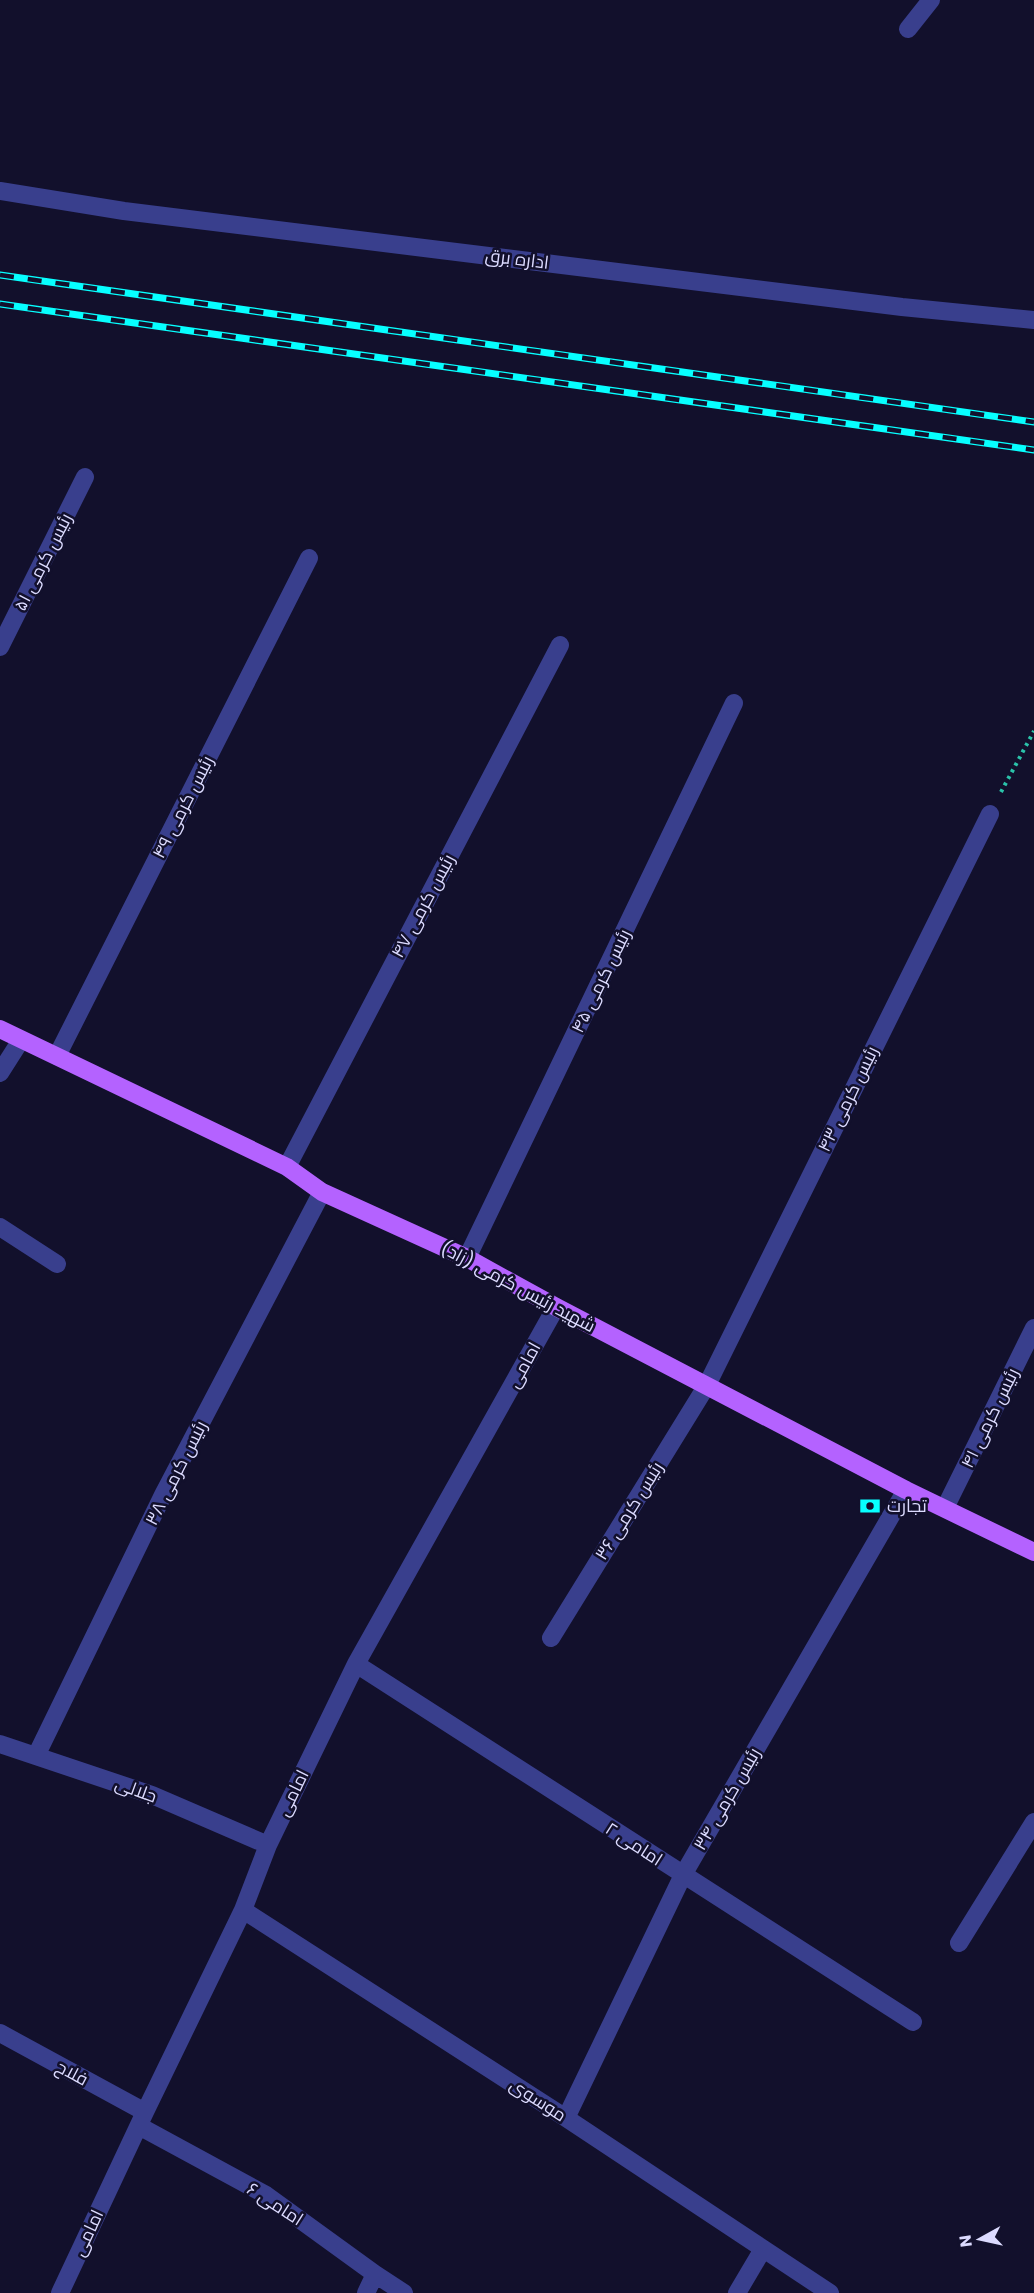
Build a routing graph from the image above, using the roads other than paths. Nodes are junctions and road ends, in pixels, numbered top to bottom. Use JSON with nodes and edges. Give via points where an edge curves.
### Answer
{"nodes":[{"id":1,"x":931,"y":0,"type":"edge"},
{"id":2,"x":908,"y":29,"type":"dead end"},
{"id":3,"x":0,"y":191,"type":"edge"},
{"id":4,"x":1034,"y":320,"type":"edge"},
{"id":5,"x":86,"y":477,"type":"dead end"},
{"id":6,"x":309,"y":558,"type":"dead end"},
{"id":7,"x":560,"y":645,"type":"dead end"},
{"id":8,"x":0,"y":647,"type":"edge"},
{"id":9,"x":735,"y":703,"type":"dead end"},
{"id":10,"x":990,"y":814,"type":"road end"},
{"id":11,"x":0,"y":1029,"type":"edge"},
{"id":12,"x":21,"y":1040,"type":"junction"},
{"id":13,"x":57,"y":1056,"type":"junction"},
{"id":14,"x":0,"y":1073,"type":"edge"},
{"id":15,"x":286,"y":1167,"type":"junction"},
{"id":16,"x":322,"y":1192,"type":"junction"},
{"id":17,"x":0,"y":1227,"type":"edge"},
{"id":18,"x":467,"y":1258,"type":"junction"},
{"id":19,"x":57,"y":1264,"type":"dead end"},
{"id":20,"x":556,"y":1307,"type":"junction"},
{"id":21,"x":1034,"y":1328,"type":"edge"},
{"id":22,"x":707,"y":1385,"type":"junction"},
{"id":23,"x":906,"y":1490,"type":"junction"},
{"id":24,"x":945,"y":1508,"type":"junction"},
{"id":25,"x":1034,"y":1552,"type":"edge"},
{"id":26,"x":551,"y":1638,"type":"dead end"},
{"id":27,"x":356,"y":1664,"type":"junction"},
{"id":28,"x":0,"y":1744,"type":"edge"},
{"id":29,"x":36,"y":1756,"type":"junction"},
{"id":30,"x":1034,"y":1822,"type":"edge"},
{"id":31,"x":268,"y":1845,"type":"junction"},
{"id":32,"x":683,"y":1875,"type":"junction"},
{"id":33,"x":243,"y":1910,"type":"junction"},
{"id":34,"x":959,"y":1943,"type":"dead end"},
{"id":35,"x":913,"y":2022,"type":"dead end"},
{"id":36,"x":0,"y":2033,"type":"edge"},
{"id":37,"x":566,"y":2118,"type":"junction"},
{"id":38,"x":142,"y":2119,"type":"junction"},
{"id":39,"x":763,"y":2249,"type":"junction"},
{"id":40,"x":375,"y":2274,"type":"junction"},
{"id":41,"x":60,"y":2293,"type":"edge"},
{"id":42,"x":366,"y":2293,"type":"edge"},
{"id":43,"x":404,"y":2293,"type":"edge"},
{"id":44,"x":737,"y":2293,"type":"edge"},
{"id":45,"x":830,"y":2293,"type":"edge"}],
"edges":[{"from":1,"to":2,"type":"street"},
{"from":3,"to":4,"type":"street","name":"اداره برق","via":[[124,211]]},
{"from":5,"to":8,"type":"street","name":"رئیس کرمی ۵۱"},
{"from":6,"to":13,"type":"street","name":"رئیس کرمی ۴۹"},
{"from":7,"to":15,"type":"street","name":"رئیس کرمی ۴۷"},
{"from":9,"to":18,"type":"street","name":"رئیس کرمی ۴۵"},
{"from":10,"to":22,"type":"street","name":"رئیس کرمی ۴۳"},
{"from":11,"to":12,"type":"main road","name":"شهید رئیس کرمی (زاد)"},
{"from":12,"to":13,"type":"main road","name":"شهید رئیس کرمی (زاد)"},
{"from":12,"to":14,"type":"street"},
{"from":13,"to":15,"type":"main road","name":"شهید رئیس کرمی (زاد)"},
{"from":15,"to":16,"type":"main road","name":"شهید رئیس کرمی (زاد)"},
{"from":16,"to":18,"type":"main road","name":"شهید رئیس کرمی (زاد)"},
{"from":16,"to":29,"type":"street","name":"رئیس کرمی ۳۸","via":[[163,1495]]},
{"from":17,"to":19,"type":"street"},
{"from":18,"to":20,"type":"main road","name":"شهید رئیس کرمی (زاد)"},
{"from":20,"to":22,"type":"main road","name":"شهید رئیس کرمی (زاد)"},
{"from":20,"to":27,"type":"street","name":"امامی"},
{"from":21,"to":24,"type":"street","name":"رئیس کرمی ۴۱"},
{"from":22,"to":23,"type":"main road","name":"شهید رئیس کرمی (زاد)"},
{"from":22,"to":26,"type":"street","name":"رئیس کرمی ۳۶"},
{"from":23,"to":24,"type":"main road","name":"شهید رئیس کرمی (زاد)"},
{"from":23,"to":32,"type":"street","name":"رئیس کرمی ۳۴"},
{"from":24,"to":25,"type":"main road","name":"شهید رئیس کرمی (زاد)"},
{"from":27,"to":31,"type":"street","name":"امامی"},
{"from":27,"to":32,"type":"street","name":"امامی ۲"},
{"from":28,"to":29,"type":"street","name":"جلالی"},
{"from":29,"to":31,"type":"street","name":"جلالی","via":[[152,1796]]},
{"from":30,"to":34,"type":"street"},
{"from":31,"to":33,"type":"street","name":"امامی"},
{"from":32,"to":35,"type":"street","name":"امامی ۲"},
{"from":32,"to":37,"type":"street","name":"رئیس کرمی ۳۴"},
{"from":33,"to":37,"type":"street","name":"موسوی"},
{"from":33,"to":38,"type":"street","name":"امامی"},
{"from":36,"to":38,"type":"street","name":"فلاح"},
{"from":37,"to":39,"type":"street","name":"موسوی"},
{"from":38,"to":40,"type":"street","name":"امامی ۶","via":[[266,2195]]},
{"from":38,"to":41,"type":"street","name":"امامی"},
{"from":39,"to":44,"type":"street"},
{"from":39,"to":45,"type":"street","name":"موسوی"},
{"from":40,"to":42,"type":"street"},
{"from":40,"to":43,"type":"street","name":"امامی ۶"}]}
